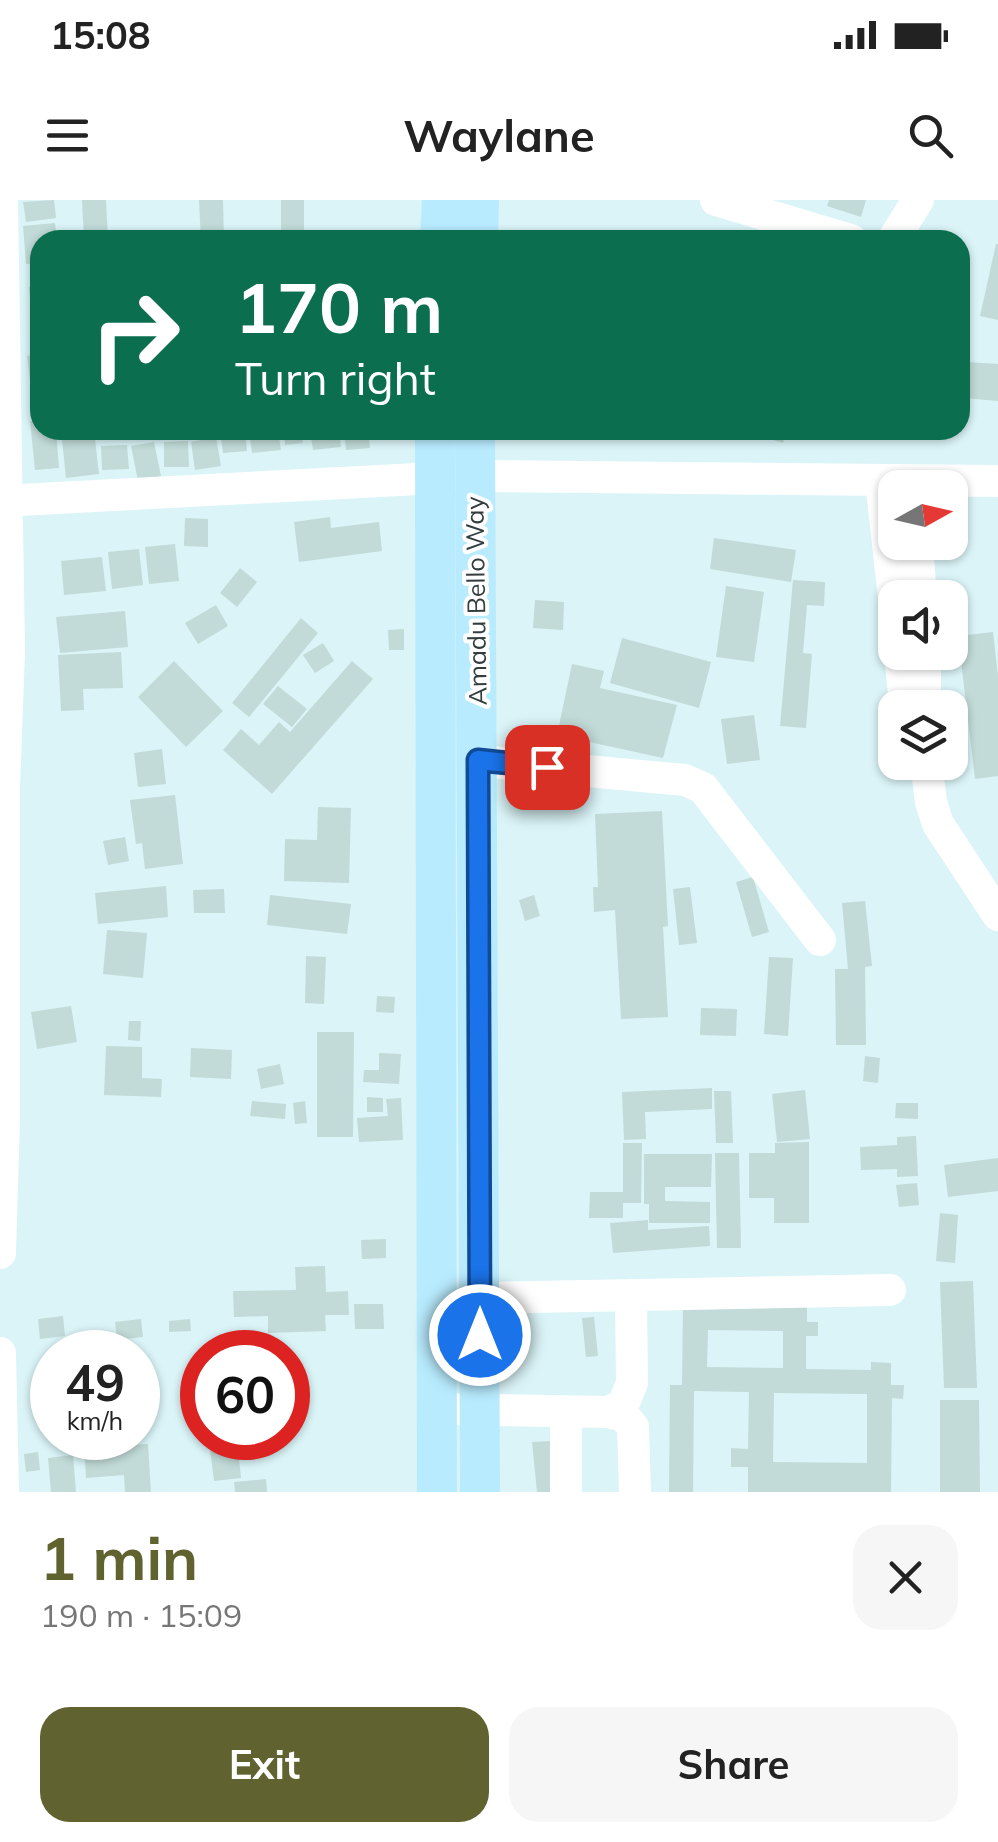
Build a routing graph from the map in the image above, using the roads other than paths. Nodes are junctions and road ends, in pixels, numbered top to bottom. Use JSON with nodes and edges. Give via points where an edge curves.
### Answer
{"nodes":[{"id":1,"x":2,"y":200,"type":"edge"},
{"id":2,"x":442,"y":200,"type":"edge"},
{"id":3,"x":479,"y":200,"type":"edge"},
{"id":4,"x":716,"y":200,"type":"edge"},
{"id":5,"x":918,"y":200,"type":"edge"},
{"id":6,"x":440,"y":230,"type":"edge"},
{"id":7,"x":478,"y":230,"type":"edge"},
{"id":8,"x":817,"y":230,"type":"edge"},
{"id":9,"x":899,"y":230,"type":"edge"},
{"id":10,"x":434,"y":440,"type":"edge"},
{"id":11,"x":475,"y":440,"type":"edge"},
{"id":12,"x":474,"y":476,"type":"junction"},
{"id":13,"x":433,"y":478,"type":"junction"},
{"id":14,"x":998,"y":481,"type":"edge"},
{"id":15,"x":968,"y":482,"type":"edge"},
{"id":16,"x":878,"y":483,"type":"edge"},
{"id":17,"x":3,"y":501,"type":"edge"},
{"id":18,"x":478,"y":760,"type":"junction"},
{"id":19,"x":928,"y":780,"type":"edge"},
{"id":20,"x":2,"y":788,"type":"edge"},
{"id":21,"x":998,"y":916,"type":"edge"},
{"id":22,"x":820,"y":940,"type":"dead end"},
{"id":23,"x":0,"y":1253,"type":"edge"},
{"id":24,"x":890,"y":1290,"type":"dead end"},
{"id":25,"x":631,"y":1295,"type":"junction"},
{"id":26,"x":480,"y":1298,"type":"junction"},
{"id":27,"x":0,"y":1352,"type":"edge"},
{"id":28,"x":437,"y":1408,"type":"junction"},
{"id":29,"x":480,"y":1408,"type":"junction"},
{"id":30,"x":566,"y":1410,"type":"junction"},
{"id":31,"x":608,"y":1412,"type":"junction"},
{"id":32,"x":4,"y":1492,"type":"edge"},
{"id":33,"x":437,"y":1492,"type":"edge"},
{"id":34,"x":480,"y":1492,"type":"edge"},
{"id":35,"x":566,"y":1492,"type":"edge"},
{"id":36,"x":636,"y":1492,"type":"edge"}],
"edges":[{"from":1,"to":17,"type":"street"},
{"from":2,"to":6,"type":"main road"},
{"from":3,"to":7,"type":"main road"},
{"from":4,"to":8,"type":"street"},
{"from":5,"to":9,"type":"street"},
{"from":10,"to":13,"type":"main road","name":"Amadu Bello Way"},
{"from":11,"to":12,"type":"main road","name":"Amadu Bello Way"},
{"from":12,"to":13,"type":"street"},
{"from":12,"to":16,"type":"street"},
{"from":12,"to":18,"type":"main road","name":"Amadu Bello Way"},
{"from":13,"to":17,"type":"street"},
{"from":13,"to":28,"type":"main road","name":"Amadu Bello Way"},
{"from":14,"to":15,"type":"street"},
{"from":17,"to":20,"type":"street","via":[[9,652]]},
{"from":18,"to":22,"type":"street","via":[[685,780],[703,788]]},
{"from":18,"to":26,"type":"main road","name":"Amadu Bello Way"},
{"from":19,"to":21,"type":"street","via":[[938,824]]},
{"from":20,"to":23,"type":"street"},
{"from":24,"to":25,"type":"street"},
{"from":25,"to":26,"type":"street"},
{"from":25,"to":31,"type":"street","via":[[632,1383],[622,1405]]},
{"from":26,"to":29,"type":"main road","name":"Amadu Bello Way"},
{"from":27,"to":32,"type":"street"},
{"from":28,"to":29,"type":"street"},
{"from":28,"to":33,"type":"main road","name":"Amadu Bello Way"},
{"from":29,"to":30,"type":"street"},
{"from":29,"to":34,"type":"main road","name":"Amadu Bello Way"},
{"from":30,"to":31,"type":"street"},
{"from":30,"to":35,"type":"street"},
{"from":31,"to":36,"type":"street","via":[[624,1416],[632,1427]]}]}
